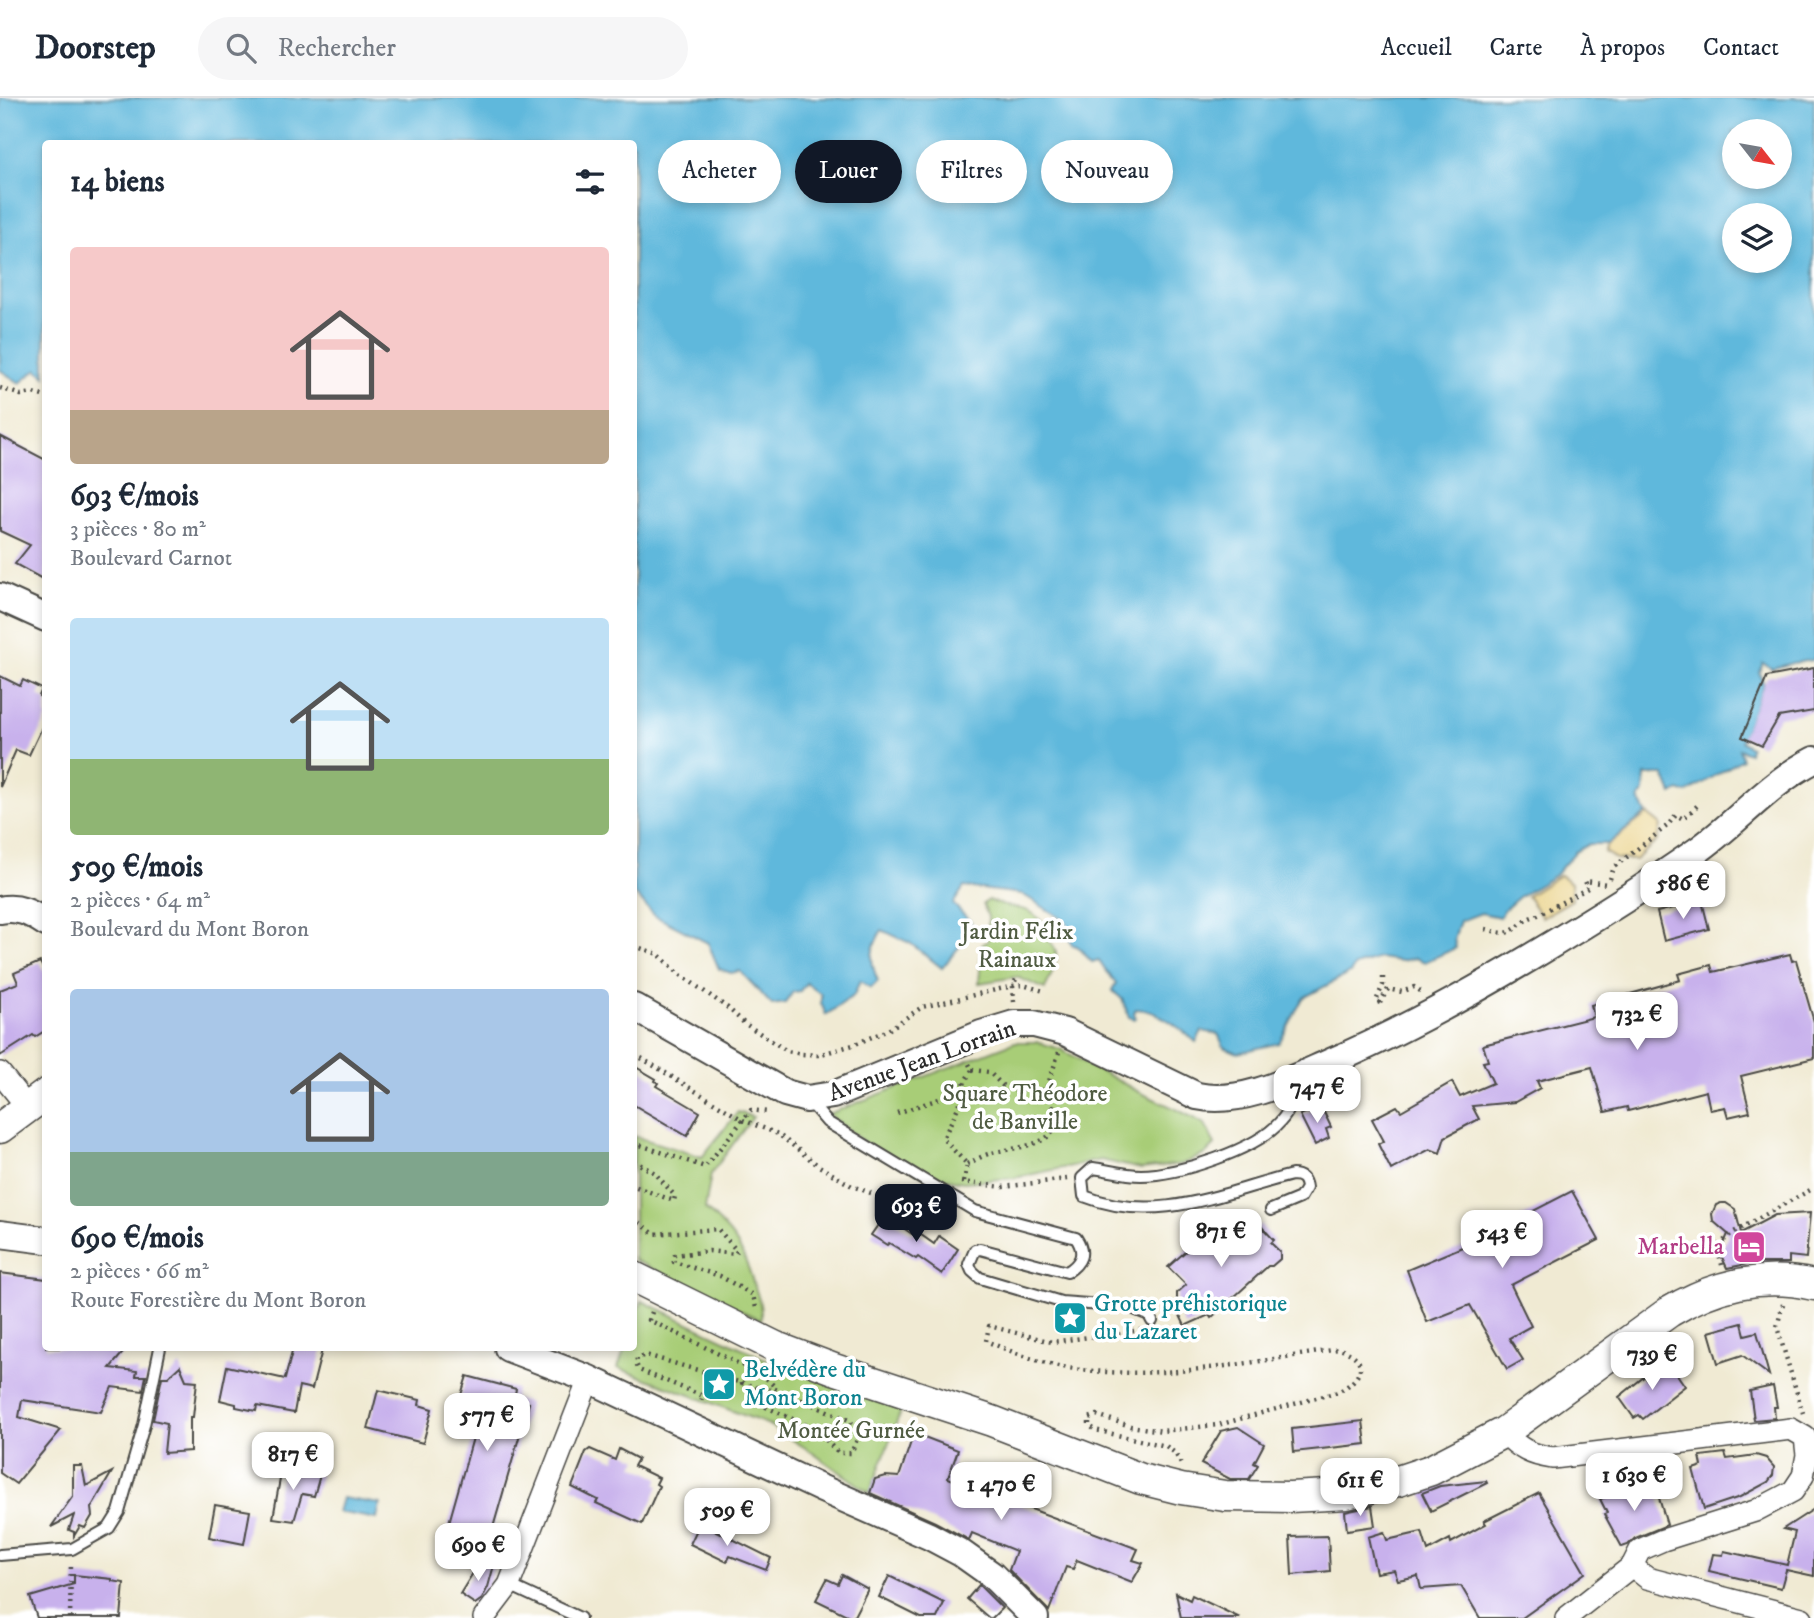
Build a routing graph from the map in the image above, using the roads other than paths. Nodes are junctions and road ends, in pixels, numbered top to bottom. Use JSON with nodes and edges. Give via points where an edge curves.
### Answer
{"nodes":[{"id":1,"x":0,"y":597,"type":"edge"},
{"id":2,"x":42,"y":616,"type":"edge"},
{"id":3,"x":1814,"y":760,"type":"edge"},
{"id":4,"x":0,"y":909,"type":"edge"},
{"id":5,"x":42,"y":920,"type":"edge"},
{"id":6,"x":637,"y":1009,"type":"edge"},
{"id":7,"x":0,"y":1073,"type":"edge"},
{"id":8,"x":1302,"y":1075,"type":"junction"},
{"id":9,"x":802,"y":1098,"type":"junction"},
{"id":10,"x":40,"y":1102,"type":"edge"},
{"id":11,"x":0,"y":1128,"type":"edge"},
{"id":12,"x":1271,"y":1210,"type":"dead end"},
{"id":13,"x":0,"y":1234,"type":"edge"},
{"id":14,"x":42,"y":1239,"type":"edge"},
{"id":15,"x":637,"y":1278,"type":"edge"},
{"id":16,"x":1802,"y":1282,"type":"edge"},
{"id":17,"x":1152,"y":1321,"type":"road end"},
{"id":18,"x":159,"y":1351,"type":"edge"},
{"id":19,"x":516,"y":1351,"type":"edge"},
{"id":20,"x":589,"y":1379,"type":"junction"},
{"id":21,"x":1504,"y":1432,"type":"junction"},
{"id":22,"x":0,"y":1555,"type":"edge"},
{"id":23,"x":1632,"y":1566,"type":"junction"},
{"id":24,"x":509,"y":1585,"type":"junction"},
{"id":25,"x":484,"y":1618,"type":"edge"},
{"id":26,"x":580,"y":1618,"type":"edge"},
{"id":27,"x":1035,"y":1618,"type":"edge"},
{"id":28,"x":1566,"y":1618,"type":"edge"},
{"id":29,"x":1802,"y":1618,"type":"edge"}],
"edges":[{"from":1,"to":2,"type":"street"},
{"from":3,"to":8,"type":"street","via":[[1769,789],[1699,850],[1612,909],[1419,1022]]},
{"from":4,"to":5,"type":"street","via":[[30,912]]},
{"from":6,"to":9,"type":"street","name":"Avenue Jean Lorrain","via":[[752,1075]]},
{"from":7,"to":10,"type":"street"},
{"from":8,"to":9,"type":"street","name":"Avenue Jean Lorrain","via":[[1244,1094],[1218,1099],[1197,1096],[1065,1032],[1014,1024],[840,1093]]},
{"from":8,"to":12,"type":"lane","via":[[1281,1121],[1268,1134],[1232,1151],[1185,1170],[1141,1175],[1093,1168],[1082,1178],[1084,1196],[1104,1204],[1153,1209],[1195,1203],[1292,1175],[1303,1178],[1306,1188],[1300,1198]]},
{"from":9,"to":17,"type":"lane","via":[[827,1122],[975,1211],[1076,1238],[1081,1246],[1082,1257],[1067,1272],[980,1249],[969,1264],[980,1278],[1061,1302],[1129,1307],[1149,1315]]},
{"from":10,"to":11,"type":"main road"},
{"from":13,"to":14,"type":"street"},
{"from":15,"to":21,"type":"main road","via":[[776,1347],[992,1421],[1141,1479],[1181,1489],[1238,1496],[1347,1494],[1431,1470]]},
{"from":16,"to":21,"type":"main road","via":[[1756,1280],[1693,1297]]},
{"from":18,"to":22,"type":"lane","via":[[145,1425],[119,1512],[109,1528],[72,1549]]},
{"from":19,"to":20,"type":"street"},
{"from":20,"to":24,"type":"street"},
{"from":20,"to":27,"type":"street","via":[[961,1553],[992,1575]]},
{"from":21,"to":23,"type":"street","via":[[1527,1453],[1553,1458],[1790,1429],[1805,1437],[1803,1476],[1793,1491],[1755,1511],[1640,1550]]},
{"from":23,"to":28,"type":"street"},
{"from":23,"to":29,"type":"street","via":[[1647,1578]]},
{"from":24,"to":25,"type":"street"},
{"from":24,"to":26,"type":"lane"}]}
